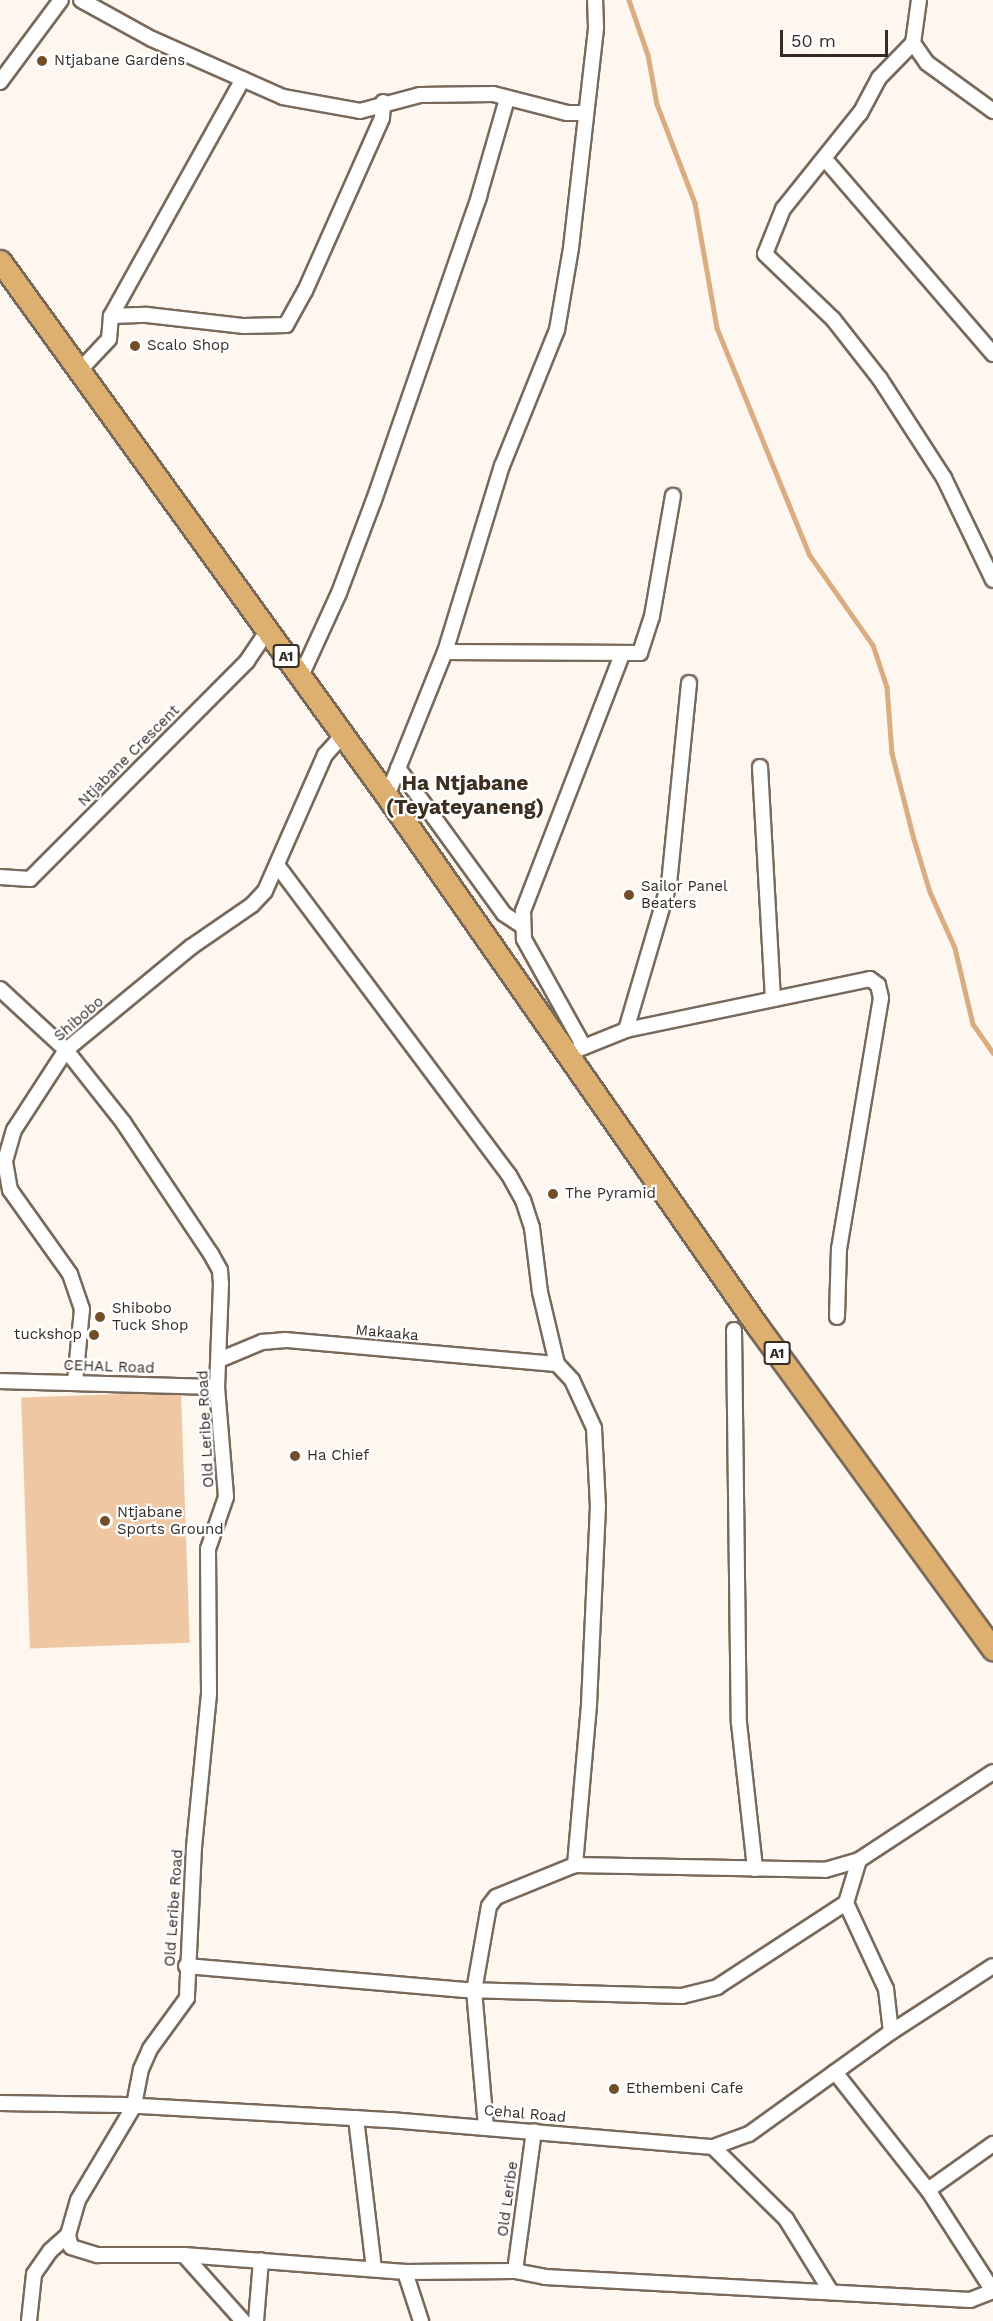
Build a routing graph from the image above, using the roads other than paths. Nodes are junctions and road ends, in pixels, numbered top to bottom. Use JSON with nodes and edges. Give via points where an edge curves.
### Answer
{"nodes":[{"id":1,"x":61,"y":0,"type":"edge"},
{"id":2,"x":81,"y":0,"type":"edge"},
{"id":3,"x":595,"y":0,"type":"edge"},
{"id":4,"x":919,"y":0,"type":"edge"},
{"id":5,"x":913,"y":43,"type":"junction"},
{"id":6,"x":243,"y":79,"type":"junction"},
{"id":7,"x":0,"y":82,"type":"edge"},
{"id":8,"x":507,"y":99,"type":"junction"},
{"id":9,"x":383,"y":102,"type":"junction"},
{"id":10,"x":993,"y":111,"type":"edge"},
{"id":11,"x":586,"y":113,"type":"junction"},
{"id":12,"x":824,"y":159,"type":"junction"},
{"id":13,"x":0,"y":261,"type":"edge"},
{"id":14,"x":111,"y":316,"type":"junction"},
{"id":15,"x":993,"y":354,"type":"edge"},
{"id":16,"x":79,"y":371,"type":"junction"},
{"id":17,"x":673,"y":496,"type":"dead end"},
{"id":18,"x":993,"y":580,"type":"edge"},
{"id":19,"x":267,"y":631,"type":"junction"},
{"id":20,"x":445,"y":652,"type":"junction"},
{"id":21,"x":622,"y":656,"type":"junction"},
{"id":22,"x":301,"y":676,"type":"junction"},
{"id":23,"x":689,"y":683,"type":"dead end"},
{"id":24,"x":343,"y":735,"type":"junction"},
{"id":25,"x":760,"y":766,"type":"dead end"},
{"id":26,"x":398,"y":768,"type":"junction"},
{"id":27,"x":387,"y":796,"type":"junction"},
{"id":28,"x":277,"y":865,"type":"junction"},
{"id":29,"x":0,"y":877,"type":"edge"},
{"id":30,"x":521,"y":925,"type":"junction"},
{"id":31,"x":0,"y":989,"type":"edge"},
{"id":32,"x":773,"y":998,"type":"junction"},
{"id":33,"x":626,"y":1030,"type":"junction"},
{"id":34,"x":66,"y":1050,"type":"junction"},
{"id":35,"x":576,"y":1050,"type":"junction"},
{"id":36,"x":7,"y":1129,"type":"edge"},
{"id":37,"x":837,"y":1317,"type":"dead end"},
{"id":38,"x":734,"y":1330,"type":"dead end"},
{"id":39,"x":219,"y":1360,"type":"junction"},
{"id":40,"x":557,"y":1365,"type":"junction"},
{"id":41,"x":0,"y":1382,"type":"edge"},
{"id":42,"x":75,"y":1382,"type":"junction"},
{"id":43,"x":218,"y":1387,"type":"junction"},
{"id":44,"x":993,"y":1649,"type":"edge"},
{"id":45,"x":993,"y":1772,"type":"edge"},
{"id":46,"x":860,"y":1860,"type":"junction"},
{"id":47,"x":574,"y":1865,"type":"junction"},
{"id":48,"x":755,"y":1869,"type":"junction"},
{"id":49,"x":846,"y":1903,"type":"junction"},
{"id":50,"x":186,"y":1966,"type":"junction"},
{"id":51,"x":993,"y":1966,"type":"edge"},
{"id":52,"x":474,"y":1991,"type":"junction"},
{"id":53,"x":891,"y":2032,"type":"junction"},
{"id":54,"x":835,"y":2072,"type":"junction"},
{"id":55,"x":0,"y":2103,"type":"edge"},
{"id":56,"x":134,"y":2106,"type":"junction"},
{"id":57,"x":356,"y":2118,"type":"junction"},
{"id":58,"x":486,"y":2127,"type":"junction"},
{"id":59,"x":534,"y":2131,"type":"junction"},
{"id":60,"x":993,"y":2144,"type":"edge"},
{"id":61,"x":713,"y":2146,"type":"junction"},
{"id":62,"x":928,"y":2190,"type":"junction"},
{"id":63,"x":68,"y":2235,"type":"junction"},
{"id":64,"x":184,"y":2255,"type":"junction"},
{"id":65,"x":261,"y":2260,"type":"junction"},
{"id":66,"x":374,"y":2270,"type":"junction"},
{"id":67,"x":514,"y":2271,"type":"junction"},
{"id":68,"x":405,"y":2272,"type":"junction"},
{"id":69,"x":993,"y":2291,"type":"edge"},
{"id":70,"x":831,"y":2292,"type":"junction"},
{"id":71,"x":29,"y":2321,"type":"edge"},
{"id":72,"x":243,"y":2321,"type":"edge"},
{"id":73,"x":256,"y":2321,"type":"edge"},
{"id":74,"x":421,"y":2321,"type":"edge"}],
"edges":[{"from":1,"to":7,"type":"street"},
{"from":2,"to":6,"type":"street","via":[[152,39]]},
{"from":3,"to":11,"type":"street","via":[[596,27]]},
{"from":4,"to":5,"type":"street"},
{"from":5,"to":10,"type":"street","via":[[927,63]]},
{"from":5,"to":12,"type":"street","via":[[879,78],[860,113]]},
{"from":6,"to":9,"type":"street","via":[[283,97],[360,111]]},
{"from":6,"to":14,"type":"street"},
{"from":8,"to":9,"type":"street","via":[[463,92]]},
{"from":8,"to":11,"type":"street","via":[[567,113]]},
{"from":8,"to":22,"type":"street","via":[[479,196],[374,500]]},
{"from":9,"to":14,"type":"street","via":[[382,118],[286,325],[244,326],[147,315]]},
{"from":11,"to":20,"type":"street","via":[[557,330],[502,466]]},
{"from":12,"to":15,"type":"street"},
{"from":12,"to":18,"type":"street","via":[[783,209],[765,254],[832,319],[880,379],[944,478]]},
{"from":13,"to":16,"type":"main road","number":"A1"},
{"from":14,"to":16,"type":"street","via":[[109,339]]},
{"from":16,"to":19,"type":"main road","number":"A1"},
{"from":17,"to":21,"type":"street","via":[[652,616],[640,653]]},
{"from":19,"to":22,"type":"main road","number":"A1"},
{"from":19,"to":29,"type":"street","name":"Ntjabane Crescent","via":[[246,661],[30,879]]},
{"from":20,"to":21,"type":"street"},
{"from":20,"to":26,"type":"street"},
{"from":21,"to":30,"type":"street","via":[[583,762],[526,896]]},
{"from":22,"to":24,"type":"main road","number":"A1"},
{"from":23,"to":33,"type":"street","via":[[669,884]]},
{"from":24,"to":27,"type":"main road","number":"A1"},
{"from":24,"to":28,"type":"street","name":"Shibobo","via":[[325,755]]},
{"from":25,"to":32,"type":"street"},
{"from":26,"to":27,"type":"street"},
{"from":26,"to":30,"type":"street","via":[[504,914]]},
{"from":27,"to":35,"type":"main road","number":"A1"},
{"from":28,"to":34,"type":"street","name":"Shibobo","via":[[252,905],[191,947]]},
{"from":28,"to":40,"type":"street","via":[[509,1174],[532,1228],[540,1292]]},
{"from":30,"to":35,"type":"street"},
{"from":31,"to":34,"type":"street","name":"Old Leribe Road"},
{"from":32,"to":33,"type":"street"},
{"from":32,"to":37,"type":"street","via":[[870,979],[880,993],[840,1236]]},
{"from":33,"to":35,"type":"street"},
{"from":34,"to":36,"type":"street","name":"Shibobo"},
{"from":34,"to":39,"type":"street","name":"Old Leribe Road","via":[[174,1193],[220,1270]]},
{"from":35,"to":44,"type":"main road","number":"A1","via":[[758,1327]]},
{"from":36,"to":42,"type":"street","name":"Shibobo","via":[[5,1161],[10,1190],[70,1274],[82,1309]]},
{"from":38,"to":48,"type":"street","via":[[739,1724],[749,1783]]},
{"from":39,"to":40,"type":"street","name":"Makaaka","via":[[262,1342],[286,1340]]},
{"from":39,"to":43,"type":"street","name":"Old Leribe Road"},
{"from":40,"to":47,"type":"street","via":[[584,1402],[594,1428],[598,1456],[589,1705]]},
{"from":41,"to":42,"type":"street","name":"CEHAL Road"},
{"from":42,"to":43,"type":"street","name":"CEHAL Road"},
{"from":43,"to":50,"type":"street","name":"Old Leribe Road","via":[[226,1497],[208,1549],[209,1694]]},
{"from":45,"to":46,"type":"street"},
{"from":46,"to":48,"type":"street","via":[[825,1870]]},
{"from":46,"to":49,"type":"street"},
{"from":47,"to":48,"type":"street"},
{"from":47,"to":52,"type":"street","via":[[496,1897],[489,1906]]},
{"from":49,"to":52,"type":"street","via":[[717,1987],[698,1993]]},
{"from":49,"to":53,"type":"street","via":[[886,1989]]},
{"from":50,"to":52,"type":"street"},
{"from":50,"to":56,"type":"street","name":"Old Leribe Road","via":[[187,1998],[150,2049],[141,2069]]},
{"from":51,"to":53,"type":"street","name":"Cehal Road"},
{"from":52,"to":58,"type":"street"},
{"from":53,"to":54,"type":"street","name":"Cehal Road"},
{"from":54,"to":61,"type":"street","name":"Cehal Road","via":[[749,2134]]},
{"from":54,"to":62,"type":"street"},
{"from":55,"to":56,"type":"street","name":"Cehal Road"},
{"from":56,"to":57,"type":"street","name":"Cehal Road"},
{"from":56,"to":63,"type":"street","via":[[84,2188]]},
{"from":57,"to":58,"type":"street","name":"Cehal Road"},
{"from":57,"to":66,"type":"street"},
{"from":58,"to":59,"type":"street","name":"Cehal Road"},
{"from":59,"to":61,"type":"street","name":"Cehal Road"},
{"from":59,"to":67,"type":"street","name":"Old Leribe"},
{"from":60,"to":62,"type":"street"},
{"from":61,"to":70,"type":"street","via":[[786,2219]]},
{"from":62,"to":69,"type":"street"},
{"from":63,"to":64,"type":"street","via":[[71,2247],[79,2252]]},
{"from":63,"to":71,"type":"street","via":[[34,2274]]},
{"from":64,"to":65,"type":"street"},
{"from":64,"to":72,"type":"street"},
{"from":65,"to":66,"type":"street"},
{"from":65,"to":73,"type":"street"},
{"from":66,"to":68,"type":"street"},
{"from":67,"to":68,"type":"street"},
{"from":67,"to":70,"type":"street","via":[[545,2277]]},
{"from":68,"to":74,"type":"street"},
{"from":69,"to":70,"type":"street","via":[[970,2300]]}]}
